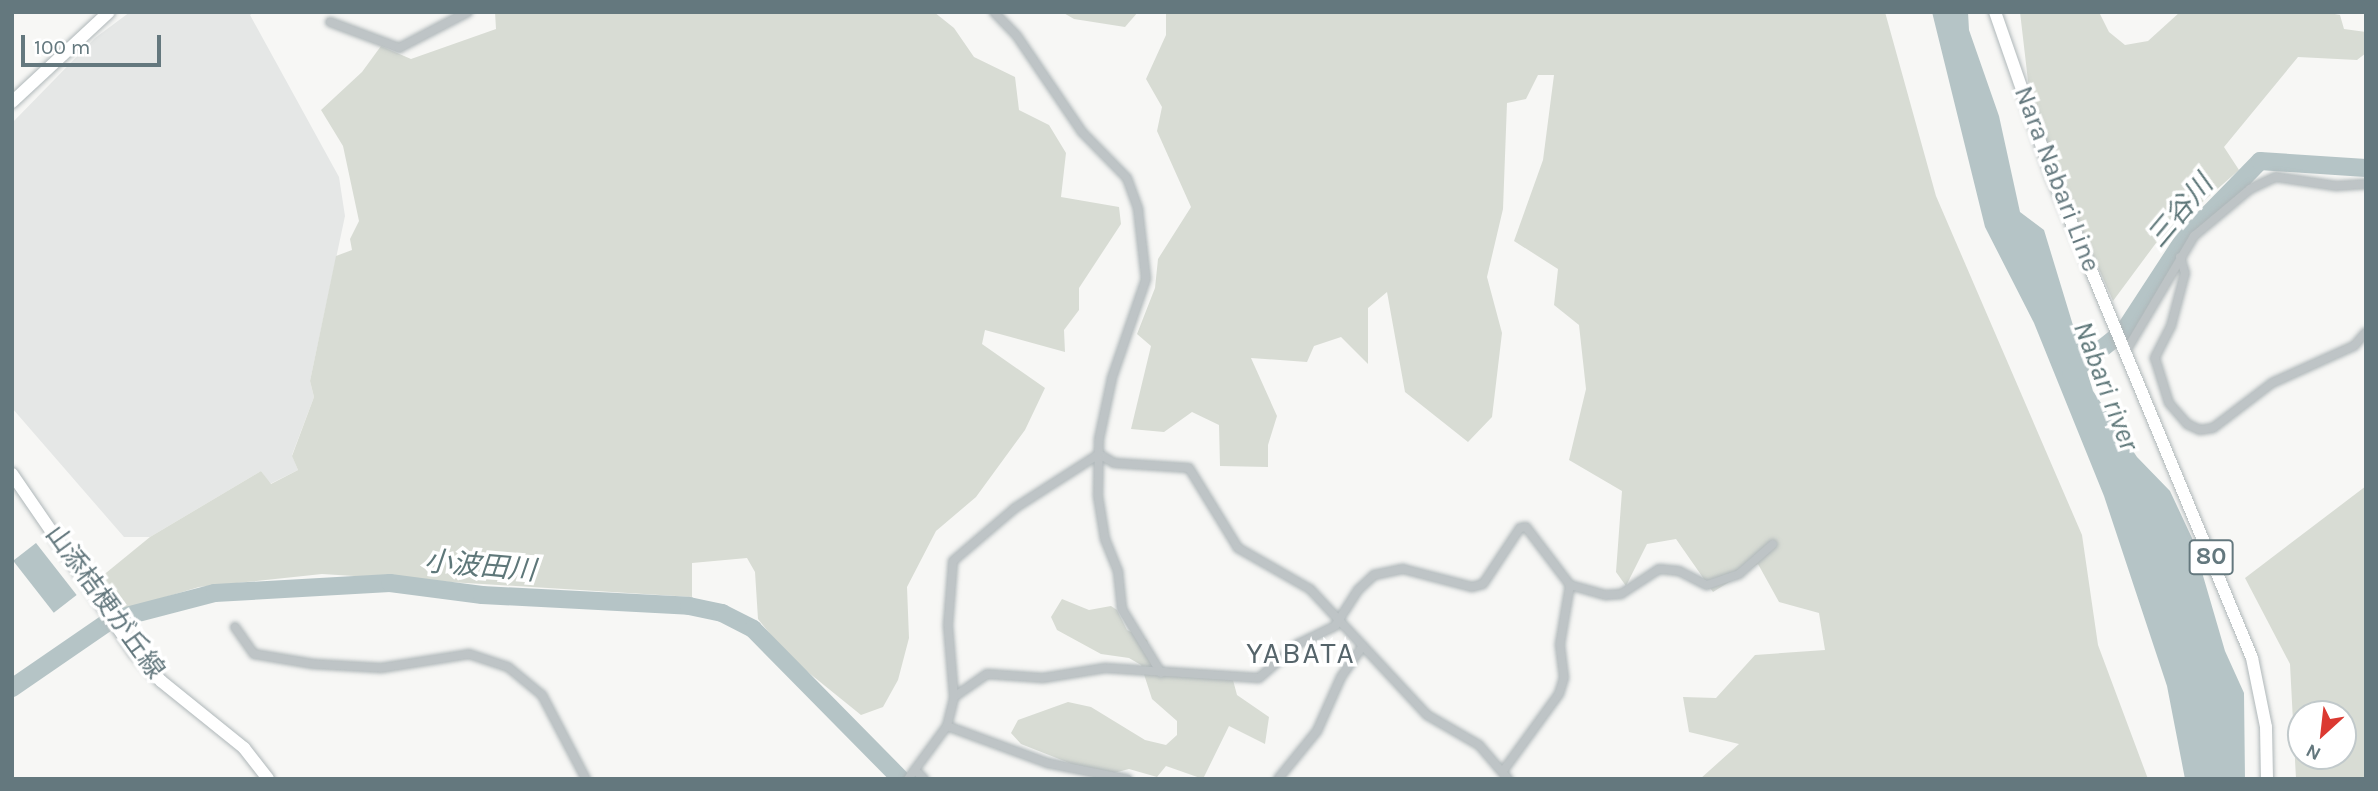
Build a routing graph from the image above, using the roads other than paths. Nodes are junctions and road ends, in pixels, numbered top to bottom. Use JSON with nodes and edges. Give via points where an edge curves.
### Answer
{"nodes":[{"id":1,"x":468,"y":12,"type":"edge"},
{"id":2,"x":994,"y":12,"type":"edge"},
{"id":3,"x":1995,"y":12,"type":"edge"},
{"id":4,"x":108,"y":13,"type":"edge"},
{"id":5,"x":330,"y":22,"type":"dead end"},
{"id":6,"x":12,"y":102,"type":"edge"},
{"id":7,"x":2366,"y":184,"type":"edge"},
{"id":8,"x":2180,"y":257,"type":"junction"},
{"id":9,"x":2366,"y":332,"type":"edge"},
{"id":10,"x":2124,"y":347,"type":"junction"},
{"id":11,"x":1099,"y":454,"type":"junction"},
{"id":12,"x":12,"y":474,"type":"edge"},
{"id":13,"x":1773,"y":544,"type":"dead end"},
{"id":14,"x":1570,"y":585,"type":"junction"},
{"id":15,"x":1340,"y":617,"type":"junction"},
{"id":16,"x":235,"y":627,"type":"dead end"},
{"id":17,"x":1363,"y":646,"type":"junction"},
{"id":18,"x":1161,"y":673,"type":"junction"},
{"id":19,"x":954,"y":698,"type":"junction"},
{"id":20,"x":947,"y":726,"type":"junction"},
{"id":21,"x":1503,"y":771,"type":"junction"},
{"id":22,"x":912,"y":774,"type":"edge"},
{"id":23,"x":268,"y":779,"type":"edge"},
{"id":24,"x":586,"y":779,"type":"edge"},
{"id":25,"x":924,"y":779,"type":"edge"},
{"id":26,"x":1127,"y":779,"type":"edge"},
{"id":27,"x":1278,"y":779,"type":"edge"},
{"id":28,"x":1508,"y":779,"type":"edge"},
{"id":29,"x":2267,"y":779,"type":"edge"}],
"edges":[{"from":1,"to":5,"type":"street","via":[[399,48]]},
{"from":2,"to":11,"type":"street","via":[[1017,36],[1082,132],[1127,178],[1138,209],[1146,279],[1112,378]]},
{"from":3,"to":10,"type":"main road","name":"Nara Nabari Line","number":"80","via":[[2044,155]]},
{"from":4,"to":6,"type":"main road"},
{"from":7,"to":8,"type":"street","via":[[2336,186],[2276,177],[2250,189],[2221,212]]},
{"from":8,"to":9,"type":"street","via":[[2185,272],[2171,326],[2155,358],[2169,403],[2187,424],[2200,430],[2213,428],[2272,383],[2354,346]]},
{"from":8,"to":10,"type":"street"},
{"from":10,"to":29,"type":"main road","name":"Nara Nabari Line","number":"80","via":[[2151,423],[2183,487],[2252,658],[2266,727]]},
{"from":11,"to":15,"type":"street","via":[[1114,463],[1189,468],[1238,548],[1310,589]]},
{"from":11,"to":18,"type":"street","via":[[1098,496],[1105,539],[1118,570],[1122,609]]},
{"from":11,"to":19,"type":"street","via":[[1015,508],[953,561],[947,625]]},
{"from":12,"to":23,"type":"main road","name":"山添桔梗が丘線","via":[[127,640],[161,681],[244,748]]},
{"from":13,"to":14,"type":"street","via":[[1739,575],[1707,585],[1666,568],[1650,573],[1621,594],[1606,595]]},
{"from":14,"to":15,"type":"street","via":[[1526,527],[1520,528],[1483,584],[1472,587],[1403,569],[1387,571],[1365,582]]},
{"from":14,"to":21,"type":"street","via":[[1560,644],[1564,678],[1559,694]]},
{"from":15,"to":17,"type":"street"},
{"from":15,"to":18,"type":"street","via":[[1321,636],[1284,653],[1259,678]]},
{"from":16,"to":24,"type":"street","via":[[254,654],[313,664],[381,668],[469,654],[508,667],[542,695]]},
{"from":17,"to":21,"type":"street","via":[[1427,715],[1479,745]]},
{"from":17,"to":27,"type":"street","via":[[1341,677],[1317,731]]},
{"from":18,"to":19,"type":"street","via":[[1105,668],[1043,678],[987,674]]},
{"from":19,"to":20,"type":"street"},
{"from":20,"to":22,"type":"street"},
{"from":20,"to":26,"type":"street","via":[[1047,763]]},
{"from":21,"to":28,"type":"street"},
{"from":22,"to":25,"type":"street"}]}
